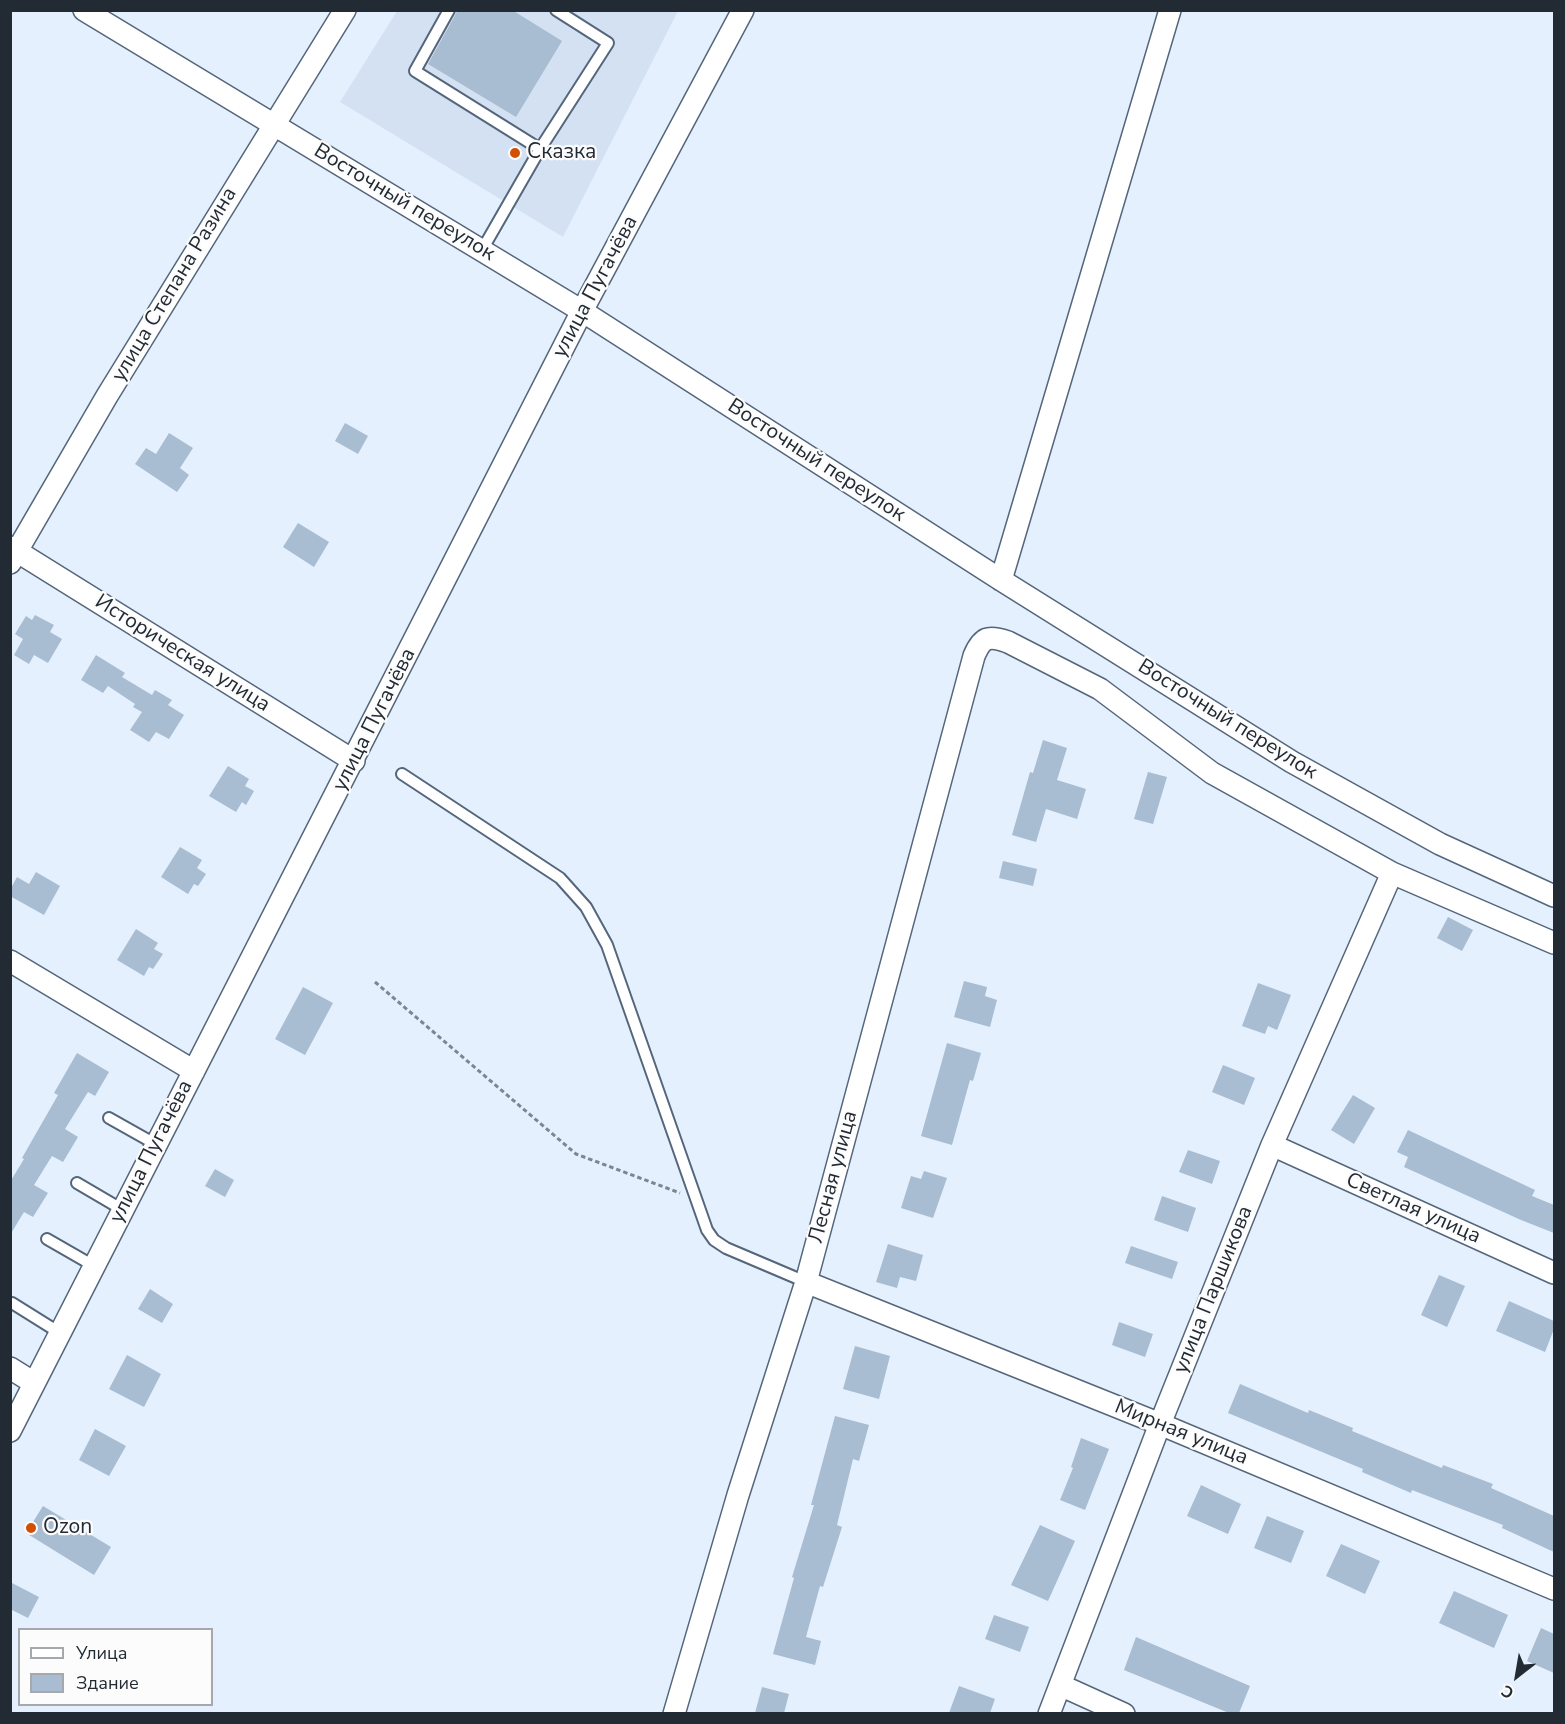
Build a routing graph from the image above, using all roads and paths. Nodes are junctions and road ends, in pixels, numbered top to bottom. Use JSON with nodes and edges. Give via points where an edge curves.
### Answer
{"nodes":[{"id":1,"x":84,"y":10,"type":"edge"},
{"id":2,"x":345,"y":10,"type":"edge"},
{"id":3,"x":449,"y":10,"type":"edge"},
{"id":4,"x":556,"y":10,"type":"edge"},
{"id":5,"x":743,"y":10,"type":"edge"},
{"id":6,"x":1170,"y":10,"type":"edge"},
{"id":7,"x":274,"y":125,"type":"junction"},
{"id":8,"x":540,"y":149,"type":"junction"},
{"id":9,"x":482,"y":250,"type":"junction"},
{"id":10,"x":582,"y":311,"type":"junction"},
{"id":11,"x":13,"y":554,"type":"edge"},
{"id":12,"x":1001,"y":579,"type":"junction"},
{"id":13,"x":986,"y":639,"type":"joint"},
{"id":14,"x":354,"y":761,"type":"junction"},
{"id":15,"x":402,"y":774,"type":"dead end"},
{"id":16,"x":1392,"y":873,"type":"junction"},
{"id":17,"x":1554,"y":896,"type":"edge"},
{"id":18,"x":1554,"y":943,"type":"edge"},
{"id":19,"x":15,"y":967,"type":"edge"},
{"id":20,"x":375,"y":982,"type":"dead end"},
{"id":21,"x":194,"y":1071,"type":"junction"},
{"id":22,"x":109,"y":1118,"type":"dead end"},
{"id":23,"x":157,"y":1145,"type":"junction"},
{"id":24,"x":1272,"y":1145,"type":"junction"},
{"id":25,"x":77,"y":1183,"type":"dead end"},
{"id":26,"x":695,"y":1199,"type":"junction"},
{"id":27,"x":123,"y":1210,"type":"junction"},
{"id":28,"x":47,"y":1239,"type":"dead end"},
{"id":29,"x":94,"y":1266,"type":"junction"},
{"id":30,"x":1554,"y":1273,"type":"edge"},
{"id":31,"x":806,"y":1282,"type":"junction"},
{"id":32,"x":12,"y":1303,"type":"dead end"},
{"id":33,"x":60,"y":1333,"type":"junction"},
{"id":34,"x":10,"y":1368,"type":"edge"},
{"id":35,"x":34,"y":1383,"type":"junction"},
{"id":36,"x":1160,"y":1424,"type":"junction"},
{"id":37,"x":10,"y":1431,"type":"edge"},
{"id":38,"x":1554,"y":1589,"type":"edge"},
{"id":39,"x":1060,"y":1685,"type":"junction"},
{"id":40,"x":674,"y":1713,"type":"edge"},
{"id":41,"x":1049,"y":1713,"type":"edge"},
{"id":42,"x":1124,"y":1713,"type":"edge"}],
"edges":[{"from":1,"to":7,"type":"street","name":"Восточный переулок"},
{"from":2,"to":7,"type":"street","name":"улица Степана Разина"},
{"from":3,"to":8,"type":"lane","via":[[415,70]]},
{"from":4,"to":8,"type":"lane","via":[[608,43]]},
{"from":5,"to":10,"type":"street","name":"улица Пугачёва"},
{"from":6,"to":12,"type":"street"},
{"from":7,"to":9,"type":"street","name":"Восточный переулок"},
{"from":7,"to":11,"type":"street","name":"улица Степана Разина"},
{"from":8,"to":9,"type":"lane"},
{"from":9,"to":10,"type":"street","name":"Восточный переулок"},
{"from":10,"to":12,"type":"street","name":"Восточный переулок"},
{"from":10,"to":14,"type":"street","name":"улица Пугачёва"},
{"from":11,"to":14,"type":"street","name":"Историческая улица"},
{"from":12,"to":17,"type":"street","name":"Восточный переулок","via":[[1292,762],[1440,844]]},
{"from":13,"to":16,"type":"street","name":"Восточный переулок","via":[[1008,642],[1100,689],[1212,773]]},
{"from":13,"to":31,"type":"street","name":"Лесная улица","via":[[974,656]]},
{"from":14,"to":21,"type":"street","name":"улица Пугачёва"},
{"from":15,"to":26,"type":"lane","via":[[560,878],[586,908],[607,945]]},
{"from":16,"to":18,"type":"street","name":"Восточный переулок"},
{"from":16,"to":24,"type":"street","name":"улица Паршикова"},
{"from":19,"to":21,"type":"street"},
{"from":20,"to":26,"type":"path","via":[[576,1154]]},
{"from":21,"to":23,"type":"street","name":"улица Пугачёва"},
{"from":22,"to":23,"type":"lane"},
{"from":23,"to":27,"type":"street","name":"улица Пугачёва"},
{"from":24,"to":30,"type":"street","name":"Светлая улица"},
{"from":24,"to":36,"type":"street","name":"улица Паршикова"},
{"from":25,"to":27,"type":"lane"},
{"from":26,"to":31,"type":"lane","via":[[706,1230],[714,1240]]},
{"from":27,"to":29,"type":"street","name":"улица Пугачёва"},
{"from":28,"to":29,"type":"lane"},
{"from":29,"to":33,"type":"street","name":"улица Пугачёва"},
{"from":31,"to":36,"type":"street","name":"Мирная улица"},
{"from":31,"to":40,"type":"street","name":"Лесная улица"},
{"from":32,"to":33,"type":"lane"},
{"from":33,"to":35,"type":"street","name":"улица Пугачёва"},
{"from":34,"to":35,"type":"street"},
{"from":35,"to":37,"type":"street","name":"улица Пугачёва"},
{"from":36,"to":38,"type":"street","name":"Мирная улица"},
{"from":36,"to":39,"type":"street","name":"улица Паршикова"},
{"from":39,"to":41,"type":"street","name":"улица Паршикова"},
{"from":39,"to":42,"type":"street"}]}
